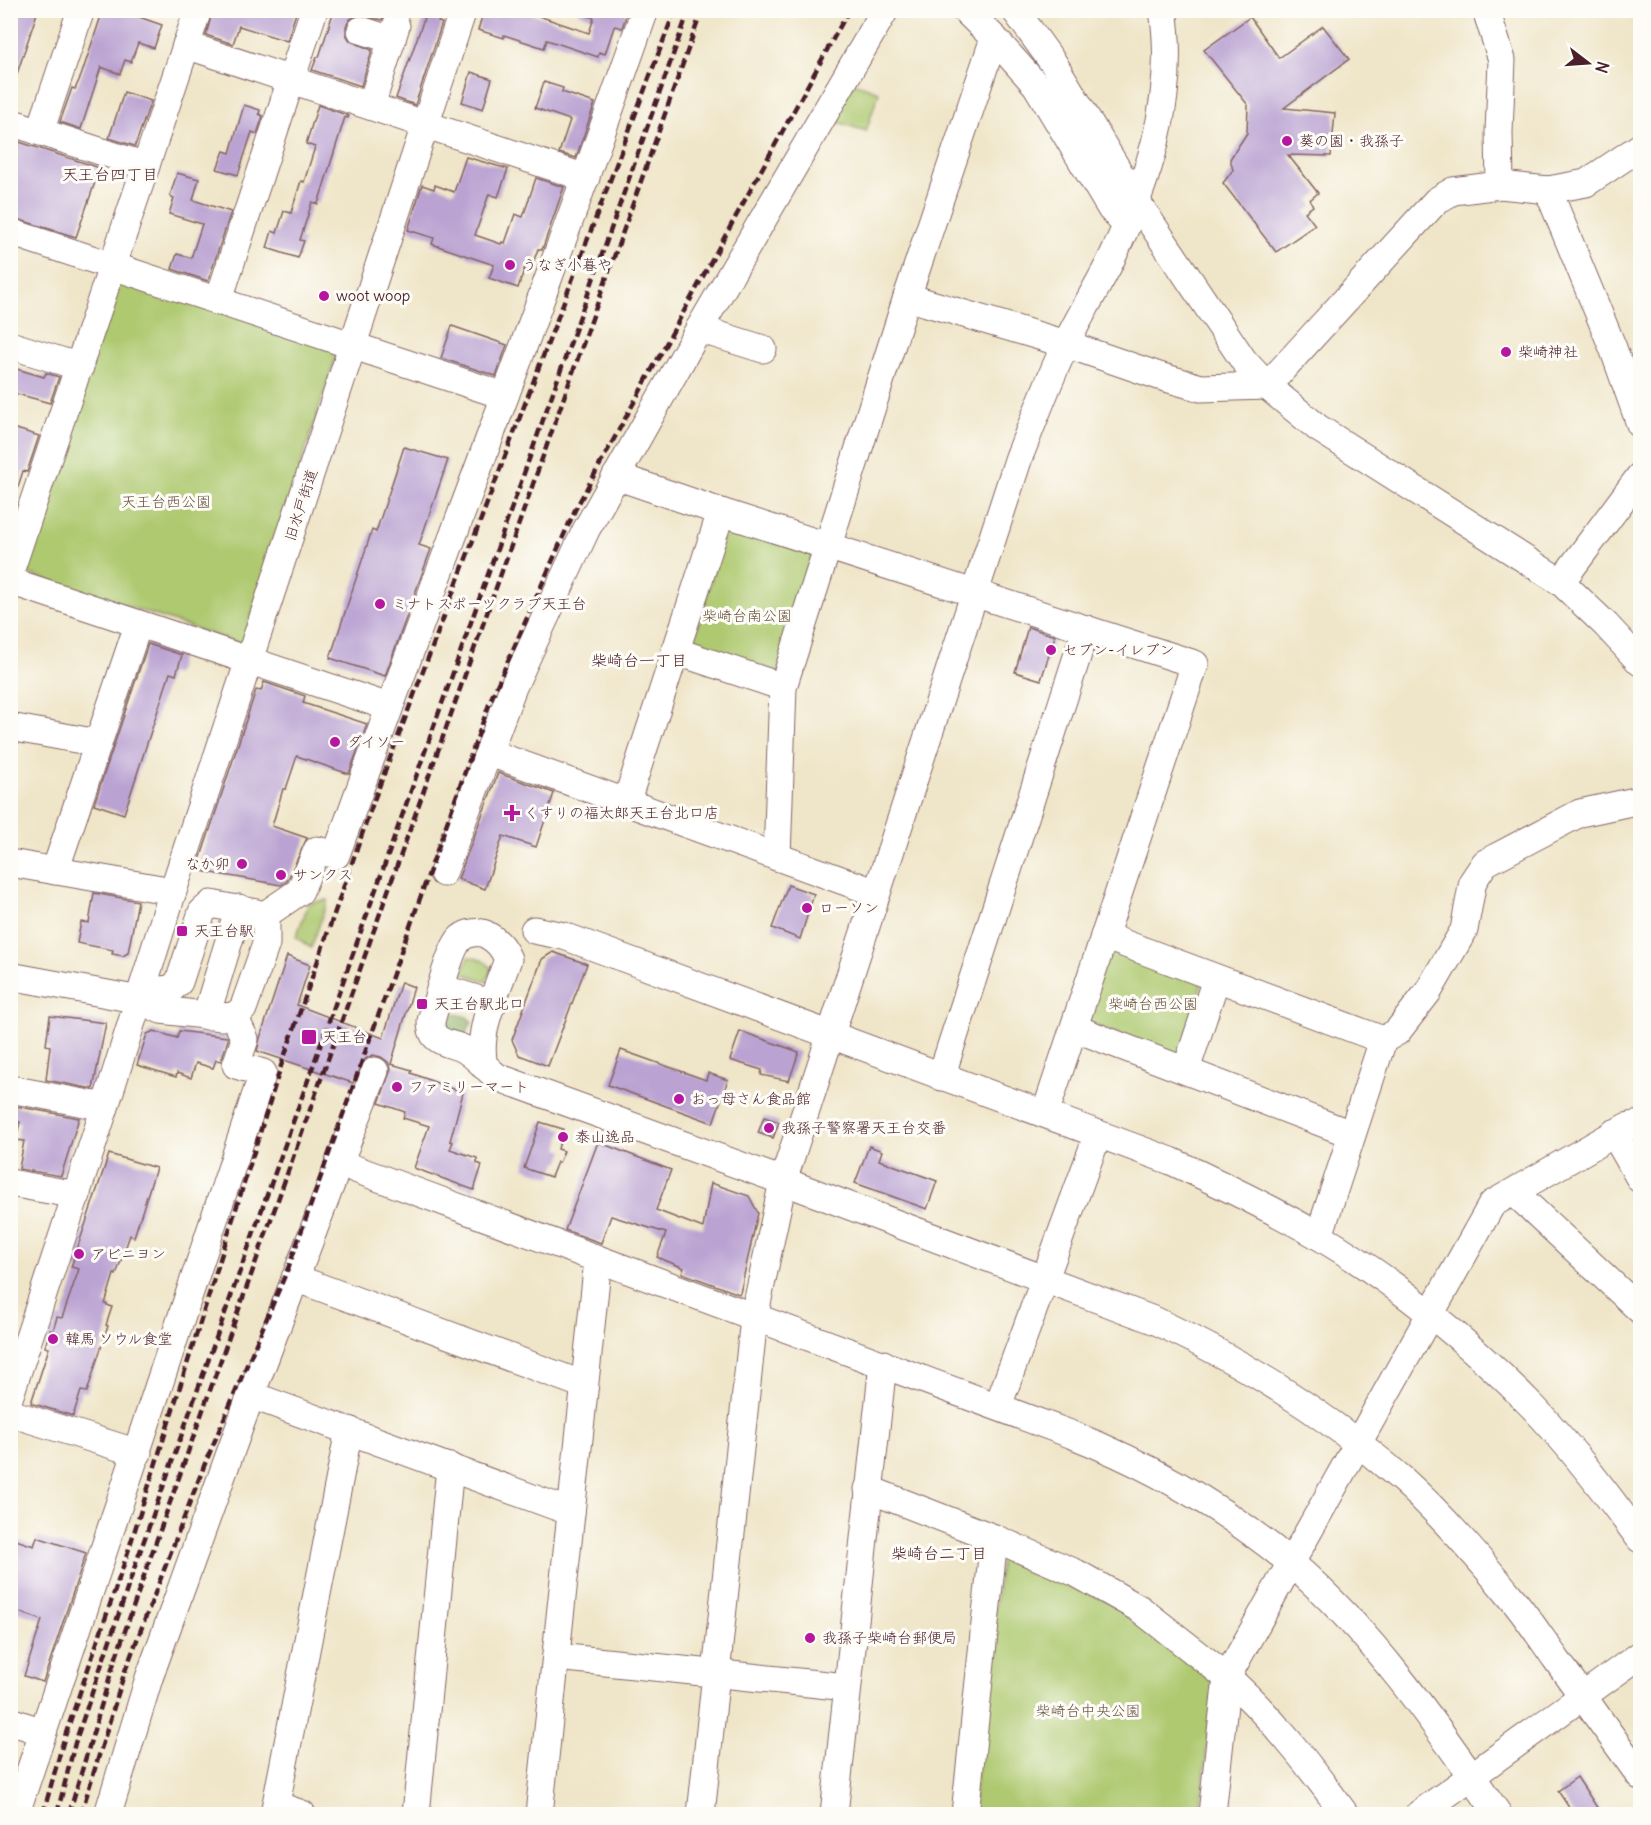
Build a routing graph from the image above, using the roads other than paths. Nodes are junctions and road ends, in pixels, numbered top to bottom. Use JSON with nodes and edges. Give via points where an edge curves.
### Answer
{"nodes":[{"id":1,"x":81,"y":10,"type":"edge"},
{"id":2,"x":198,"y":10,"type":"edge"},
{"id":3,"x":314,"y":10,"type":"edge"},
{"id":4,"x":463,"y":10,"type":"edge"},
{"id":5,"x":645,"y":10,"type":"edge"},
{"id":6,"x":885,"y":10,"type":"edge"},
{"id":7,"x":965,"y":10,"type":"edge"},
{"id":8,"x":1015,"y":10,"type":"edge"},
{"id":9,"x":1163,"y":10,"type":"edge"},
{"id":10,"x":1486,"y":10,"type":"edge"},
{"id":11,"x":361,"y":30,"type":"dead end"},
{"id":12,"x":994,"y":38,"type":"junction"},
{"id":13,"x":186,"y":45,"type":"junction"},
{"id":14,"x":291,"y":79,"type":"junction"},
{"id":15,"x":371,"y":106,"type":"junction"},
{"id":16,"x":10,"y":122,"type":"edge"},
{"id":17,"x":426,"y":124,"type":"junction"},
{"id":18,"x":40,"y":132,"type":"junction"},
{"id":19,"x":1641,"y":147,"type":"edge"},
{"id":20,"x":146,"y":166,"type":"junction"},
{"id":21,"x":586,"y":178,"type":"junction"},
{"id":22,"x":1500,"y":185,"type":"junction"},
{"id":23,"x":1548,"y":190,"type":"junction"},
{"id":24,"x":1131,"y":213,"type":"junction"},
{"id":25,"x":10,"y":232,"type":"edge"},
{"id":26,"x":114,"y":267,"type":"junction"},
{"id":27,"x":908,"y":297,"type":"junction"},
{"id":28,"x":218,"y":302,"type":"junction"},
{"id":29,"x":699,"y":329,"type":"junction"},
{"id":30,"x":1066,"y":344,"type":"junction"},
{"id":31,"x":10,"y":345,"type":"edge"},
{"id":32,"x":353,"y":346,"type":"junction"},
{"id":33,"x":763,"y":348,"type":"dead end"},
{"id":34,"x":80,"y":368,"type":"junction"},
{"id":35,"x":1267,"y":386,"type":"junction"},
{"id":36,"x":505,"y":396,"type":"junction"},
{"id":37,"x":1641,"y":424,"type":"edge"},
{"id":38,"x":615,"y":476,"type":"junction"},
{"id":39,"x":1641,"y":476,"type":"edge"},
{"id":40,"x":721,"y":512,"type":"junction"},
{"id":41,"x":828,"y":546,"type":"junction"},
{"id":42,"x":10,"y":572,"type":"edge"},
{"id":43,"x":10,"y":582,"type":"edge"},
{"id":44,"x":1561,"y":582,"type":"junction"},
{"id":45,"x":975,"y":592,"type":"junction"},
{"id":46,"x":138,"y":625,"type":"junction"},
{"id":47,"x":1086,"y":629,"type":"junction"},
{"id":48,"x":675,"y":651,"type":"junction"},
{"id":49,"x":249,"y":660,"type":"junction"},
{"id":50,"x":1641,"y":662,"type":"edge"},
{"id":51,"x":783,"y":687,"type":"junction"},
{"id":52,"x":389,"y":707,"type":"junction"},
{"id":53,"x":10,"y":727,"type":"edge"},
{"id":54,"x":98,"y":743,"type":"junction"},
{"id":55,"x":490,"y":753,"type":"junction"},
{"id":56,"x":1641,"y":800,"type":"edge"},
{"id":57,"x":626,"y":803,"type":"junction"},
{"id":58,"x":777,"y":857,"type":"junction"},
{"id":59,"x":10,"y":863,"type":"edge"},
{"id":60,"x":55,"y":871,"type":"junction"},
{"id":61,"x":443,"y":873,"type":"dead end"},
{"id":62,"x":173,"y":891,"type":"junction"},
{"id":63,"x":877,"y":893,"type":"junction"},
{"id":64,"x":251,"y":912,"type":"junction"},
{"id":65,"x":534,"y":930,"type":"junction"},
{"id":66,"x":482,"y":932,"type":"junction"},
{"id":67,"x":1104,"y":936,"type":"junction"},
{"id":68,"x":508,"y":959,"type":"junction"},
{"id":69,"x":10,"y":976,"type":"edge"},
{"id":70,"x":1216,"y":979,"type":"junction"},
{"id":71,"x":441,"y":988,"type":"junction"},
{"id":72,"x":140,"y":1000,"type":"junction"},
{"id":73,"x":493,"y":1004,"type":"junction"},
{"id":74,"x":206,"y":1016,"type":"junction"},
{"id":75,"x":234,"y":1016,"type":"junction"},
{"id":76,"x":1074,"y":1028,"type":"junction"},
{"id":77,"x":830,"y":1035,"type":"junction"},
{"id":78,"x":1383,"y":1040,"type":"junction"},
{"id":79,"x":477,"y":1049,"type":"junction"},
{"id":80,"x":1186,"y":1070,"type":"junction"},
{"id":81,"x":375,"y":1071,"type":"dead end"},
{"id":82,"x":941,"y":1077,"type":"junction"},
{"id":83,"x":10,"y":1089,"type":"edge"},
{"id":84,"x":105,"y":1107,"type":"junction"},
{"id":85,"x":1045,"y":1114,"type":"junction"},
{"id":86,"x":1641,"y":1124,"type":"edge"},
{"id":87,"x":1614,"y":1133,"type":"junction"},
{"id":88,"x":1098,"y":1134,"type":"junction"},
{"id":89,"x":1351,"y":1134,"type":"junction"},
{"id":90,"x":339,"y":1163,"type":"junction"},
{"id":91,"x":1641,"y":1179,"type":"edge"},
{"id":92,"x":783,"y":1181,"type":"junction"},
{"id":93,"x":10,"y":1183,"type":"edge"},
{"id":94,"x":1514,"y":1192,"type":"junction"},
{"id":95,"x":77,"y":1195,"type":"junction"},
{"id":96,"x":1319,"y":1236,"type":"junction"},
{"id":97,"x":598,"y":1260,"type":"junction"},
{"id":98,"x":295,"y":1278,"type":"junction"},
{"id":99,"x":1045,"y":1279,"type":"junction"},
{"id":100,"x":1641,"y":1310,"type":"edge"},
{"id":101,"x":1429,"y":1315,"type":"junction"},
{"id":102,"x":754,"y":1318,"type":"junction"},
{"id":103,"x":883,"y":1365,"type":"junction"},
{"id":104,"x":584,"y":1385,"type":"junction"},
{"id":105,"x":10,"y":1395,"type":"edge"},
{"id":106,"x":250,"y":1395,"type":"junction"},
{"id":107,"x":998,"y":1406,"type":"junction"},
{"id":108,"x":10,"y":1413,"type":"edge"},
{"id":109,"x":349,"y":1430,"type":"junction"},
{"id":110,"x":1358,"y":1444,"type":"junction"},
{"id":111,"x":138,"y":1453,"type":"junction"},
{"id":112,"x":450,"y":1467,"type":"junction"},
{"id":113,"x":868,"y":1489,"type":"junction"},
{"id":114,"x":571,"y":1512,"type":"junction"},
{"id":115,"x":994,"y":1538,"type":"junction"},
{"id":116,"x":1641,"y":1539,"type":"edge"},
{"id":117,"x":1290,"y":1563,"type":"junction"},
{"id":118,"x":1641,"y":1655,"type":"edge"},
{"id":119,"x":556,"y":1657,"type":"junction"},
{"id":120,"x":716,"y":1674,"type":"junction"},
{"id":121,"x":1227,"y":1677,"type":"junction"},
{"id":122,"x":847,"y":1687,"type":"junction"},
{"id":123,"x":1582,"y":1696,"type":"junction"},
{"id":124,"x":10,"y":1721,"type":"edge"},
{"id":125,"x":43,"y":1732,"type":"junction"},
{"id":126,"x":1641,"y":1776,"type":"edge"},
{"id":127,"x":1472,"y":1777,"type":"junction"},
{"id":128,"x":275,"y":1810,"type":"edge"},
{"id":129,"x":17,"y":1815,"type":"edge"},
{"id":130,"x":108,"y":1815,"type":"edge"},
{"id":131,"x":302,"y":1815,"type":"edge"},
{"id":132,"x":416,"y":1815,"type":"edge"},
{"id":133,"x":539,"y":1815,"type":"edge"},
{"id":134,"x":701,"y":1815,"type":"edge"},
{"id":135,"x":834,"y":1815,"type":"edge"},
{"id":136,"x":965,"y":1815,"type":"edge"},
{"id":137,"x":1212,"y":1815,"type":"edge"},
{"id":138,"x":1345,"y":1815,"type":"edge"},
{"id":139,"x":1419,"y":1815,"type":"edge"},
{"id":140,"x":1498,"y":1815,"type":"edge"}],
"edges":[{"from":1,"to":18,"type":"street"},
{"from":2,"to":13,"type":"street"},
{"from":3,"to":14,"type":"street"},
{"from":4,"to":17,"type":"street","name":"旧水戸街道"},
{"from":5,"to":21,"type":"street"},
{"from":6,"to":29,"type":"street"},
{"from":7,"to":12,"type":"street"},
{"from":8,"to":24,"type":"street","via":[[1054,64]]},
{"from":9,"to":24,"type":"street","via":[[1167,51],[1162,107],[1155,149]]},
{"from":10,"to":22,"type":"street","via":[[1502,60]]},
{"from":11,"to":15,"type":"street","via":[[394,33]]},
{"from":12,"to":24,"type":"street","via":[[1036,85],[1112,209]]},
{"from":12,"to":27,"type":"street"},
{"from":13,"to":14,"type":"street"},
{"from":13,"to":20,"type":"street"},
{"from":14,"to":15,"type":"street"},
{"from":14,"to":28,"type":"street"},
{"from":15,"to":17,"type":"street"},
{"from":16,"to":18,"type":"street"},
{"from":17,"to":21,"type":"street"},
{"from":17,"to":32,"type":"street","name":"旧水戸街道"},
{"from":18,"to":20,"type":"street"},
{"from":19,"to":23,"type":"street","via":[[1586,183]]},
{"from":20,"to":26,"type":"street"},
{"from":21,"to":36,"type":"street"},
{"from":22,"to":23,"type":"street"},
{"from":22,"to":35,"type":"street","via":[[1453,191],[1436,201]]},
{"from":23,"to":37,"type":"street"},
{"from":24,"to":30,"type":"street"},
{"from":24,"to":35,"type":"street"},
{"from":25,"to":26,"type":"street"},
{"from":26,"to":28,"type":"street"},
{"from":26,"to":34,"type":"street"},
{"from":27,"to":30,"type":"street"},
{"from":27,"to":41,"type":"street"},
{"from":28,"to":32,"type":"street"},
{"from":29,"to":33,"type":"street"},
{"from":29,"to":38,"type":"street"},
{"from":30,"to":35,"type":"street","via":[[1201,388]]},
{"from":30,"to":45,"type":"street","via":[[1019,457]]},
{"from":31,"to":34,"type":"street"},
{"from":32,"to":36,"type":"street"},
{"from":32,"to":49,"type":"street","name":"旧水戸街道"},
{"from":34,"to":42,"type":"street"},
{"from":35,"to":44,"type":"street","via":[[1318,428]]},
{"from":36,"to":52,"type":"street"},
{"from":38,"to":40,"type":"street"},
{"from":38,"to":55,"type":"street","via":[[518,677]]},
{"from":39,"to":44,"type":"street"},
{"from":40,"to":41,"type":"street"},
{"from":40,"to":48,"type":"street"},
{"from":41,"to":45,"type":"street"},
{"from":41,"to":51,"type":"street"},
{"from":43,"to":46,"type":"street"},
{"from":44,"to":50,"type":"street"},
{"from":45,"to":47,"type":"street"},
{"from":45,"to":63,"type":"street"},
{"from":46,"to":49,"type":"street"},
{"from":46,"to":54,"type":"street"},
{"from":47,"to":67,"type":"street","via":[[1195,664]]},
{"from":47,"to":82,"type":"street"},
{"from":48,"to":51,"type":"street"},
{"from":48,"to":57,"type":"street"},
{"from":49,"to":52,"type":"street"},
{"from":49,"to":62,"type":"street","name":"旧水戸街道"},
{"from":51,"to":58,"type":"street"},
{"from":52,"to":64,"type":"street","via":[[336,855],[317,850],[300,891]]},
{"from":53,"to":54,"type":"street"},
{"from":54,"to":60,"type":"street"},
{"from":55,"to":57,"type":"street"},
{"from":55,"to":61,"type":"street"},
{"from":56,"to":78,"type":"street","via":[[1580,813],[1485,863],[1473,881],[1464,930],[1428,992],[1397,1032]]},
{"from":57,"to":58,"type":"street"},
{"from":58,"to":63,"type":"street"},
{"from":59,"to":60,"type":"street"},
{"from":60,"to":62,"type":"street"},
{"from":62,"to":72,"type":"street","name":"旧水戸街道"},
{"from":63,"to":77,"type":"street"},
{"from":64,"to":72,"type":"street","via":[[217,904],[206,907],[179,982],[171,989]]},
{"from":64,"to":74,"type":"street"},
{"from":64,"to":75,"type":"street","via":[[267,923],[266,944],[243,1009]]},
{"from":65,"to":66,"type":"street"},
{"from":65,"to":68,"type":"street"},
{"from":65,"to":77,"type":"street","via":[[564,936]]},
{"from":66,"to":68,"type":"street","via":[[499,943]]},
{"from":66,"to":71,"type":"street","via":[[460,938]]},
{"from":67,"to":70,"type":"street"},
{"from":67,"to":76,"type":"street"},
{"from":68,"to":73,"type":"street"},
{"from":69,"to":72,"type":"street"},
{"from":70,"to":78,"type":"street"},
{"from":70,"to":80,"type":"street"},
{"from":71,"to":73,"type":"street"},
{"from":71,"to":79,"type":"street","via":[[431,1028],[437,1038]]},
{"from":72,"to":74,"type":"street","via":[[161,1010]]},
{"from":72,"to":84,"type":"street","name":"旧水戸街道"},
{"from":73,"to":79,"type":"street"},
{"from":74,"to":75,"type":"street"},
{"from":75,"to":111,"type":"street","via":[[244,1039],[236,1065],[263,1073]]},
{"from":76,"to":80,"type":"street"},
{"from":76,"to":85,"type":"street"},
{"from":77,"to":82,"type":"street"},
{"from":77,"to":92,"type":"street"},
{"from":78,"to":89,"type":"street"},
{"from":79,"to":92,"type":"street","via":[[497,1077]]},
{"from":80,"to":89,"type":"street"},
{"from":81,"to":90,"type":"street"},
{"from":82,"to":85,"type":"street"},
{"from":83,"to":84,"type":"street"},
{"from":84,"to":95,"type":"street","name":"旧水戸街道"},
{"from":85,"to":88,"type":"street"},
{"from":86,"to":87,"type":"street"},
{"from":87,"to":91,"type":"street"},
{"from":87,"to":94,"type":"street"},
{"from":88,"to":96,"type":"street","via":[[1171,1161],[1257,1201]]},
{"from":88,"to":99,"type":"street"},
{"from":89,"to":96,"type":"street"},
{"from":90,"to":97,"type":"street"},
{"from":90,"to":98,"type":"street"},
{"from":92,"to":99,"type":"street"},
{"from":92,"to":102,"type":"street"},
{"from":93,"to":95,"type":"street"},
{"from":94,"to":100,"type":"street"},
{"from":94,"to":101,"type":"street","via":[[1492,1204]]},
{"from":95,"to":105,"type":"street","name":"旧水戸街道"},
{"from":96,"to":101,"type":"street"},
{"from":97,"to":102,"type":"street"},
{"from":97,"to":104,"type":"street"},
{"from":98,"to":104,"type":"street"},
{"from":98,"to":106,"type":"street"},
{"from":99,"to":107,"type":"street"},
{"from":99,"to":110,"type":"street","via":[[1156,1321],[1208,1346],[1311,1408]]},
{"from":101,"to":110,"type":"street"},
{"from":101,"to":116,"type":"street","via":[[1534,1409]]},
{"from":102,"to":103,"type":"street"},
{"from":102,"to":120,"type":"street"},
{"from":103,"to":107,"type":"street"},
{"from":103,"to":113,"type":"street"},
{"from":104,"to":114,"type":"street"},
{"from":106,"to":109,"type":"street"},
{"from":106,"to":130,"type":"street","via":[[149,1678]]},
{"from":107,"to":117,"type":"street","via":[[1143,1465],[1233,1521]]},
{"from":108,"to":111,"type":"street"},
{"from":109,"to":112,"type":"street"},
{"from":109,"to":128,"type":"street"},
{"from":110,"to":117,"type":"street"},
{"from":110,"to":123,"type":"street","via":[[1404,1481],[1479,1560],[1512,1598]]},
{"from":111,"to":125,"type":"street"},
{"from":112,"to":114,"type":"street"},
{"from":112,"to":132,"type":"street"},
{"from":113,"to":115,"type":"street"},
{"from":113,"to":122,"type":"street"},
{"from":114,"to":119,"type":"street"},
{"from":115,"to":121,"type":"street","via":[[1107,1589],[1140,1609]]},
{"from":115,"to":136,"type":"street"},
{"from":117,"to":121,"type":"street"},
{"from":117,"to":127,"type":"street","via":[[1390,1667]]},
{"from":118,"to":123,"type":"street"},
{"from":119,"to":120,"type":"street"},
{"from":119,"to":133,"type":"street"},
{"from":120,"to":122,"type":"street"},
{"from":120,"to":134,"type":"street"},
{"from":121,"to":137,"type":"street"},
{"from":121,"to":138,"type":"street","via":[[1290,1741]]},
{"from":122,"to":135,"type":"street"},
{"from":123,"to":126,"type":"street"},
{"from":123,"to":127,"type":"street"},
{"from":124,"to":125,"type":"street"},
{"from":125,"to":129,"type":"street"},
{"from":127,"to":139,"type":"street"},
{"from":127,"to":140,"type":"street"},
{"from":128,"to":131,"type":"street"}]}
